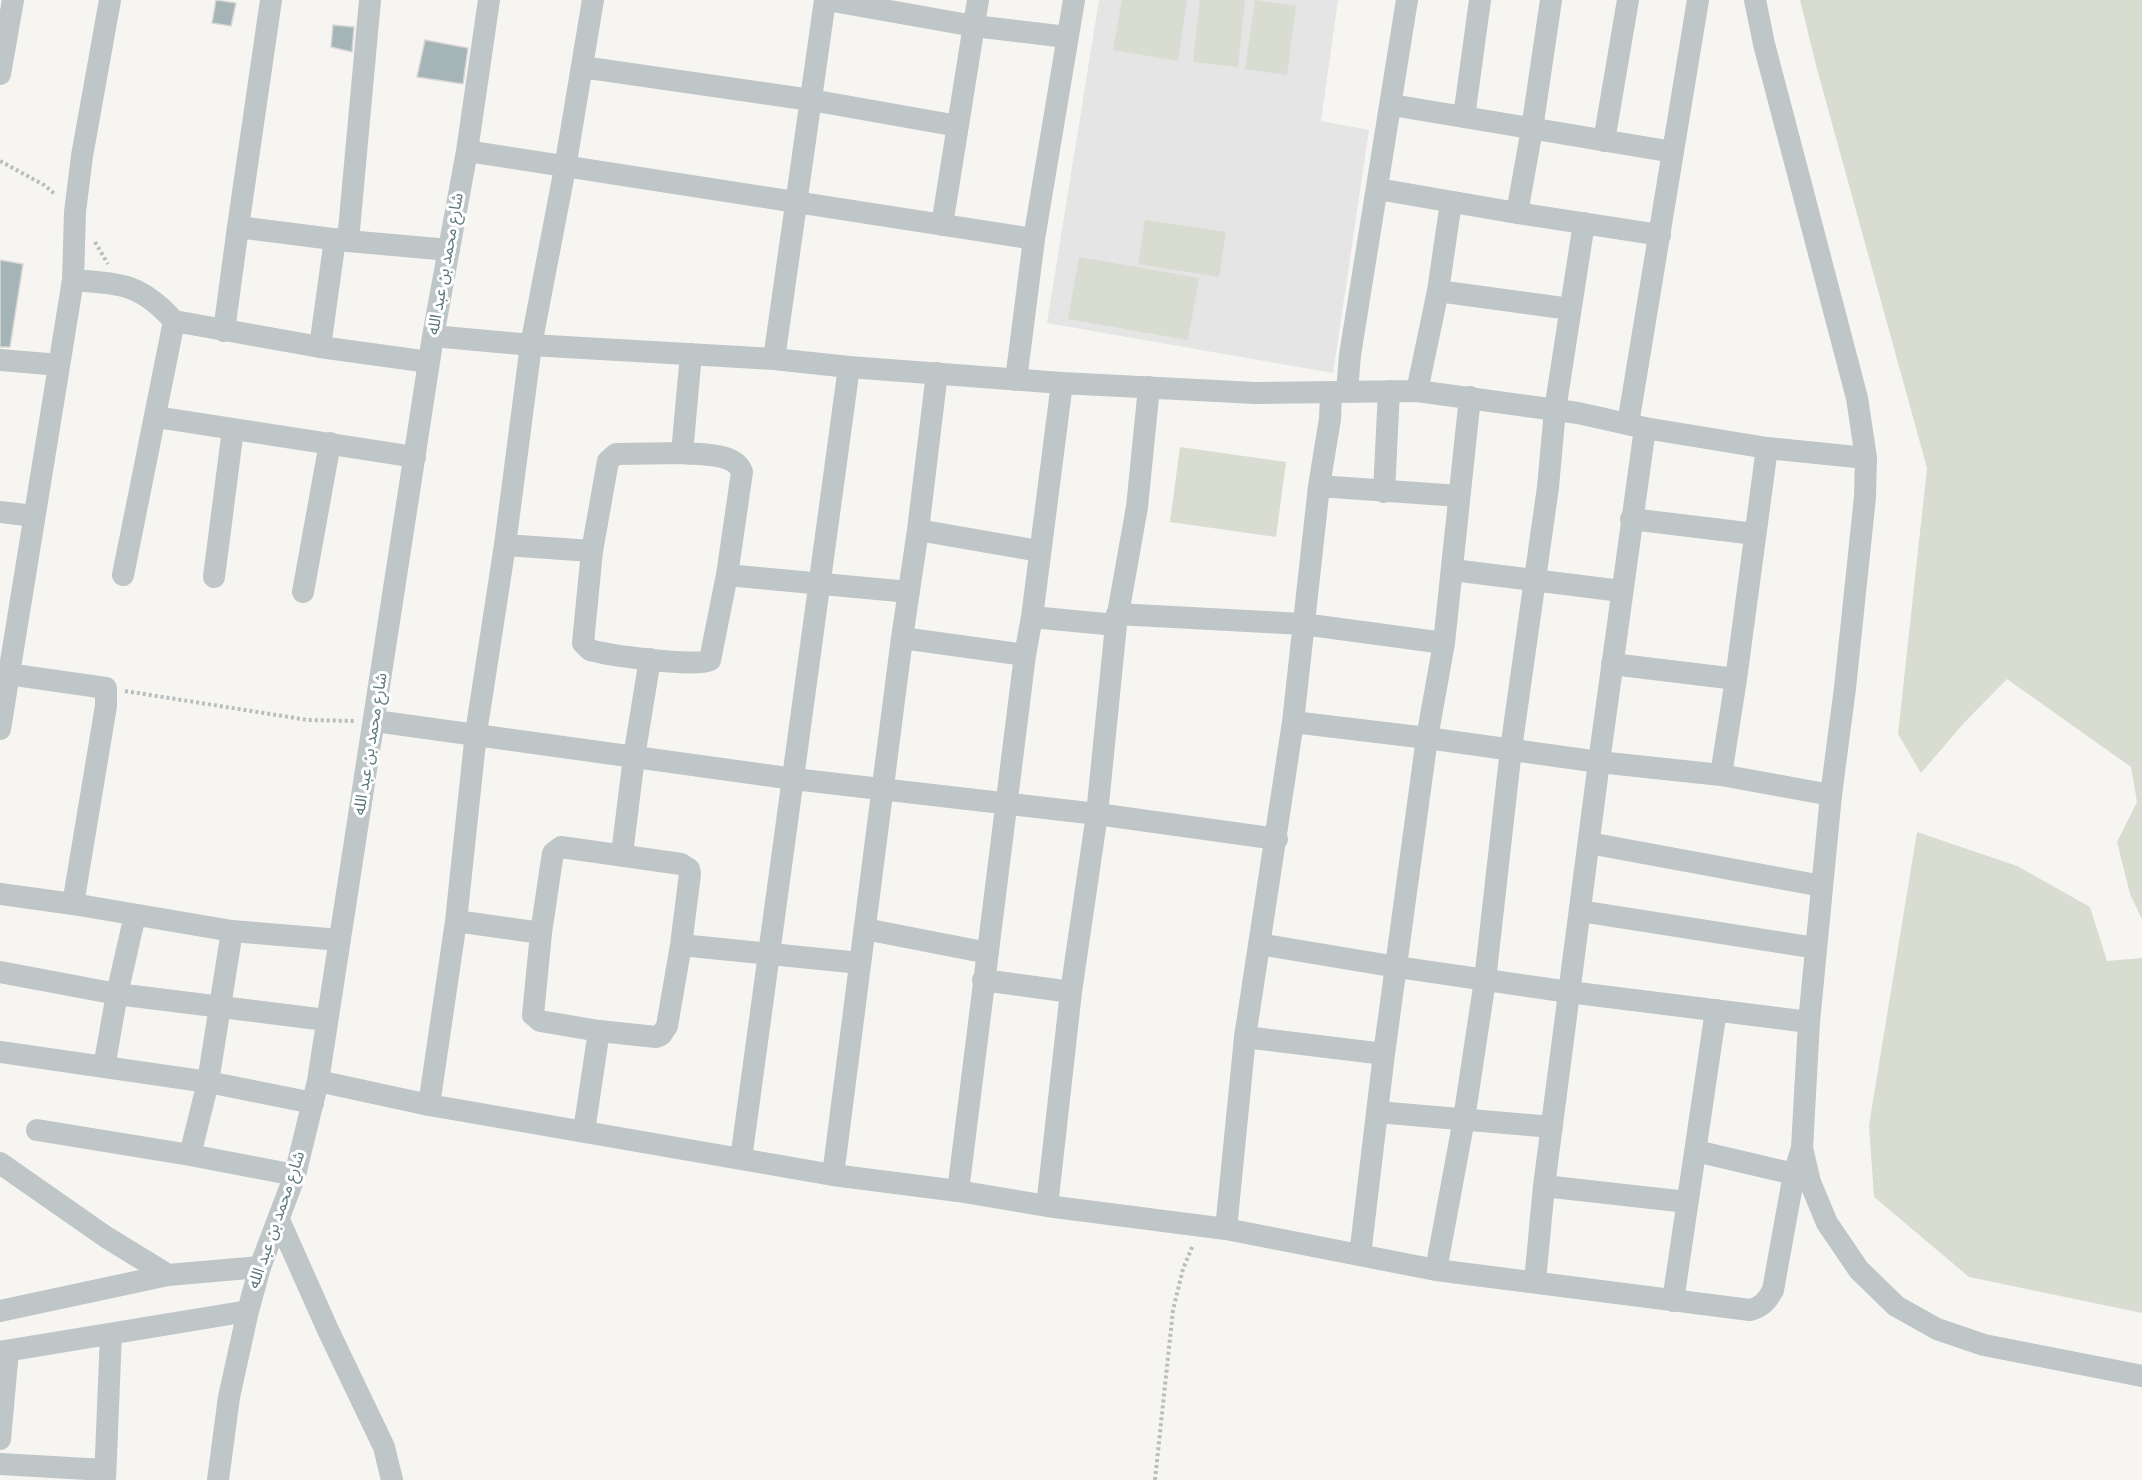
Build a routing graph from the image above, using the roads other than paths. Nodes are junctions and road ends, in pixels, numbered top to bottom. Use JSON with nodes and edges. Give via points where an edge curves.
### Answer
{"nodes":[{"id":1,"x":13,"y":0,"type":"edge"},
{"id":2,"x":110,"y":0,"type":"edge"},
{"id":3,"x":271,"y":0,"type":"edge"},
{"id":4,"x":370,"y":0,"type":"edge"},
{"id":5,"x":489,"y":0,"type":"edge"},
{"id":6,"x":594,"y":0,"type":"edge"},
{"id":7,"x":826,"y":0,"type":"edge"},
{"id":8,"x":978,"y":0,"type":"edge"},
{"id":9,"x":1074,"y":0,"type":"edge"},
{"id":10,"x":1407,"y":0,"type":"edge"},
{"id":11,"x":1480,"y":0,"type":"edge"},
{"id":12,"x":1551,"y":0,"type":"edge"},
{"id":13,"x":1628,"y":0,"type":"edge"},
{"id":14,"x":1698,"y":0,"type":"edge"},
{"id":15,"x":1755,"y":0,"type":"edge"},
{"id":16,"x":974,"y":26,"type":"junction"},
{"id":17,"x":1067,"y":37,"type":"junction"},
{"id":18,"x":582,"y":67,"type":"junction"},
{"id":19,"x":0,"y":74,"type":"edge"},
{"id":20,"x":810,"y":100,"type":"junction"},
{"id":21,"x":1392,"y":105,"type":"junction"},
{"id":22,"x":1464,"y":117,"type":"junction"},
{"id":23,"x":958,"y":126,"type":"junction"},
{"id":24,"x":1532,"y":129,"type":"junction"},
{"id":25,"x":1604,"y":141,"type":"junction"},
{"id":26,"x":467,"y":151,"type":"junction"},
{"id":27,"x":1673,"y":152,"type":"junction"},
{"id":28,"x":565,"y":168,"type":"junction"},
{"id":29,"x":1378,"y":189,"type":"junction"},
{"id":30,"x":1451,"y":202,"type":"junction"},
{"id":31,"x":797,"y":203,"type":"junction"},
{"id":32,"x":1517,"y":213,"type":"junction"},
{"id":33,"x":1584,"y":223,"type":"junction"},
{"id":34,"x":942,"y":225,"type":"junction"},
{"id":35,"x":238,"y":227,"type":"junction"},
{"id":36,"x":1660,"y":235,"type":"junction"},
{"id":37,"x":1034,"y":239,"type":"junction"},
{"id":38,"x":341,"y":240,"type":"junction"},
{"id":39,"x":449,"y":250,"type":"junction"},
{"id":40,"x":73,"y":280,"type":"junction"},
{"id":41,"x":1438,"y":291,"type":"junction"},
{"id":42,"x":1570,"y":309,"type":"junction"},
{"id":43,"x":174,"y":321,"type":"junction"},
{"id":44,"x":224,"y":331,"type":"junction"},
{"id":45,"x":433,"y":336,"type":"junction"},
{"id":46,"x":531,"y":345,"type":"junction"},
{"id":47,"x":320,"y":347,"type":"junction"},
{"id":48,"x":691,"y":354,"type":"junction"},
{"id":49,"x":774,"y":359,"type":"junction"},
{"id":50,"x":0,"y":360,"type":"edge"},
{"id":51,"x":429,"y":362,"type":"junction"},
{"id":52,"x":59,"y":365,"type":"junction"},
{"id":53,"x":849,"y":367,"type":"junction"},
{"id":54,"x":937,"y":373,"type":"junction"},
{"id":55,"x":1016,"y":380,"type":"junction"},
{"id":56,"x":1062,"y":383,"type":"junction"},
{"id":57,"x":1149,"y":387,"type":"junction"},
{"id":58,"x":1417,"y":391,"type":"junction"},
{"id":59,"x":1339,"y":392,"type":"junction"},
{"id":60,"x":1389,"y":392,"type":"junction"},
{"id":61,"x":1470,"y":397,"type":"junction"},
{"id":62,"x":1555,"y":410,"type":"junction"},
{"id":63,"x":156,"y":417,"type":"junction"},
{"id":64,"x":1637,"y":426,"type":"junction"},
{"id":65,"x":233,"y":429,"type":"junction"},
{"id":66,"x":330,"y":443,"type":"junction"},
{"id":67,"x":1767,"y":448,"type":"junction"},
{"id":68,"x":682,"y":453,"type":"junction"},
{"id":69,"x":415,"y":457,"type":"junction"},
{"id":70,"x":1866,"y":458,"type":"junction"},
{"id":71,"x":1319,"y":486,"type":"junction"},
{"id":72,"x":1384,"y":492,"type":"junction"},
{"id":73,"x":1459,"y":496,"type":"junction"},
{"id":74,"x":0,"y":512,"type":"edge"},
{"id":75,"x":34,"y":516,"type":"junction"},
{"id":76,"x":1631,"y":519,"type":"junction"},
{"id":77,"x":918,"y":530,"type":"junction"},
{"id":78,"x":1755,"y":534,"type":"junction"},
{"id":79,"x":505,"y":545,"type":"junction"},
{"id":80,"x":592,"y":551,"type":"junction"},
{"id":81,"x":1040,"y":551,"type":"junction"},
{"id":82,"x":1453,"y":570,"type":"junction"},
{"id":83,"x":727,"y":574,"type":"junction"},
{"id":84,"x":123,"y":575,"type":"dead end"},
{"id":85,"x":214,"y":577,"type":"dead end"},
{"id":86,"x":1534,"y":580,"type":"junction"},
{"id":87,"x":820,"y":584,"type":"junction"},
{"id":88,"x":1621,"y":591,"type":"junction"},
{"id":89,"x":303,"y":592,"type":"dead end"},
{"id":90,"x":909,"y":592,"type":"junction"},
{"id":91,"x":1032,"y":617,"type":"junction"},
{"id":92,"x":1117,"y":620,"type":"junction"},
{"id":93,"x":1303,"y":624,"type":"junction"},
{"id":94,"x":902,"y":638,"type":"junction"},
{"id":95,"x":1444,"y":643,"type":"junction"},
{"id":96,"x":1025,"y":655,"type":"junction"},
{"id":97,"x":650,"y":659,"type":"junction"},
{"id":98,"x":1612,"y":664,"type":"junction"},
{"id":99,"x":4,"y":674,"type":"edge"},
{"id":100,"x":1736,"y":679,"type":"junction"},
{"id":101,"x":375,"y":721,"type":"junction"},
{"id":102,"x":1293,"y":722,"type":"junction"},
{"id":103,"x":0,"y":729,"type":"edge"},
{"id":104,"x":476,"y":734,"type":"junction"},
{"id":105,"x":1427,"y":738,"type":"junction"},
{"id":106,"x":1511,"y":749,"type":"junction"},
{"id":107,"x":634,"y":757,"type":"junction"},
{"id":108,"x":1599,"y":762,"type":"junction"},
{"id":109,"x":1721,"y":775,"type":"junction"},
{"id":110,"x":794,"y":779,"type":"junction"},
{"id":111,"x":883,"y":789,"type":"junction"},
{"id":112,"x":1831,"y":795,"type":"junction"},
{"id":113,"x":1006,"y":804,"type":"junction"},
{"id":114,"x":1097,"y":814,"type":"junction"},
{"id":115,"x":1277,"y":839,"type":"junction"},
{"id":116,"x":1589,"y":843,"type":"junction"},
{"id":117,"x":622,"y":854,"type":"junction"},
{"id":118,"x":1822,"y":886,"type":"junction"},
{"id":119,"x":0,"y":894,"type":"edge"},
{"id":120,"x":73,"y":904,"type":"junction"},
{"id":121,"x":1580,"y":911,"type":"junction"},
{"id":122,"x":135,"y":915,"type":"junction"},
{"id":123,"x":456,"y":921,"type":"junction"},
{"id":124,"x":865,"y":928,"type":"junction"},
{"id":125,"x":232,"y":931,"type":"junction"},
{"id":126,"x":541,"y":933,"type":"junction"},
{"id":127,"x":340,"y":940,"type":"junction"},
{"id":128,"x":1259,"y":944,"type":"junction"},
{"id":129,"x":681,"y":945,"type":"junction"},
{"id":130,"x":1816,"y":948,"type":"junction"},
{"id":131,"x":988,"y":952,"type":"junction"},
{"id":132,"x":770,"y":955,"type":"junction"},
{"id":133,"x":860,"y":963,"type":"junction"},
{"id":134,"x":1397,"y":967,"type":"junction"},
{"id":135,"x":0,"y":972,"type":"edge"},
{"id":136,"x":983,"y":980,"type":"junction"},
{"id":137,"x":1485,"y":980,"type":"junction"},
{"id":138,"x":1071,"y":992,"type":"junction"},
{"id":139,"x":1569,"y":992,"type":"junction"},
{"id":140,"x":117,"y":994,"type":"junction"},
{"id":141,"x":220,"y":1008,"type":"junction"},
{"id":142,"x":1716,"y":1010,"type":"junction"},
{"id":143,"x":326,"y":1020,"type":"junction"},
{"id":144,"x":1809,"y":1022,"type":"junction"},
{"id":145,"x":599,"y":1031,"type":"junction"},
{"id":146,"x":1245,"y":1037,"type":"junction"},
{"id":147,"x":0,"y":1052,"type":"edge"},
{"id":148,"x":1384,"y":1054,"type":"junction"},
{"id":149,"x":104,"y":1067,"type":"junction"},
{"id":150,"x":318,"y":1081,"type":"junction"},
{"id":151,"x":208,"y":1082,"type":"junction"},
{"id":152,"x":313,"y":1103,"type":"junction"},
{"id":153,"x":429,"y":1105,"type":"junction"},
{"id":154,"x":1377,"y":1112,"type":"junction"},
{"id":155,"x":1464,"y":1119,"type":"junction"},
{"id":156,"x":1552,"y":1127,"type":"junction"},
{"id":157,"x":37,"y":1130,"type":"dead end"},
{"id":158,"x":584,"y":1131,"type":"junction"},
{"id":159,"x":1802,"y":1148,"type":"junction"},
{"id":160,"x":1696,"y":1151,"type":"junction"},
{"id":161,"x":190,"y":1155,"type":"junction"},
{"id":162,"x":741,"y":1159,"type":"junction"},
{"id":163,"x":0,"y":1163,"type":"edge"},
{"id":164,"x":1794,"y":1174,"type":"junction"},
{"id":165,"x":296,"y":1175,"type":"junction"},
{"id":166,"x":833,"y":1175,"type":"junction"},
{"id":167,"x":1544,"y":1186,"type":"junction"},
{"id":168,"x":958,"y":1191,"type":"junction"},
{"id":169,"x":1687,"y":1202,"type":"junction"},
{"id":170,"x":1047,"y":1206,"type":"junction"},
{"id":171,"x":279,"y":1220,"type":"junction"},
{"id":172,"x":1226,"y":1229,"type":"junction"},
{"id":173,"x":1360,"y":1255,"type":"junction"},
{"id":174,"x":260,"y":1267,"type":"junction"},
{"id":175,"x":1436,"y":1270,"type":"junction"},
{"id":176,"x":168,"y":1275,"type":"junction"},
{"id":177,"x":1535,"y":1281,"type":"junction"},
{"id":178,"x":1673,"y":1300,"type":"junction"},
{"id":179,"x":0,"y":1311,"type":"edge"},
{"id":180,"x":248,"y":1311,"type":"junction"},
{"id":181,"x":111,"y":1334,"type":"junction"},
{"id":182,"x":4,"y":1352,"type":"edge"},
{"id":183,"x":2142,"y":1376,"type":"edge"},
{"id":184,"x":0,"y":1439,"type":"edge"},
{"id":185,"x":0,"y":1464,"type":"edge"},
{"id":186,"x":105,"y":1475,"type":"edge"},
{"id":187,"x":218,"y":1480,"type":"edge"},
{"id":188,"x":392,"y":1480,"type":"edge"}],
"edges":[{"from":1,"to":19,"type":"street"},
{"from":2,"to":40,"type":"street","via":[[82,156]]},
{"from":3,"to":35,"type":"street"},
{"from":4,"to":38,"type":"street"},
{"from":5,"to":26,"type":"street","name":"شارع محمد بن عبد الله"},
{"from":6,"to":18,"type":"street"},
{"from":7,"to":16,"type":"street"},
{"from":7,"to":20,"type":"street"},
{"from":8,"to":16,"type":"street"},
{"from":9,"to":17,"type":"street"},
{"from":10,"to":21,"type":"street"},
{"from":11,"to":22,"type":"street"},
{"from":12,"to":24,"type":"street"},
{"from":13,"to":25,"type":"street"},
{"from":14,"to":27,"type":"street"},
{"from":15,"to":70,"type":"street","via":[[1857,398]]},
{"from":16,"to":17,"type":"street"},
{"from":16,"to":23,"type":"street"},
{"from":17,"to":37,"type":"street"},
{"from":18,"to":20,"type":"street"},
{"from":18,"to":28,"type":"street"},
{"from":20,"to":23,"type":"street"},
{"from":20,"to":31,"type":"street"},
{"from":21,"to":22,"type":"street"},
{"from":21,"to":29,"type":"street"},
{"from":22,"to":24,"type":"street"},
{"from":23,"to":34,"type":"street"},
{"from":24,"to":25,"type":"street"},
{"from":24,"to":32,"type":"street"},
{"from":25,"to":27,"type":"street"},
{"from":26,"to":28,"type":"street"},
{"from":26,"to":39,"type":"street","name":"شارع محمد بن عبد الله"},
{"from":27,"to":36,"type":"street"},
{"from":28,"to":31,"type":"street"},
{"from":28,"to":46,"type":"street"},
{"from":29,"to":30,"type":"street"},
{"from":29,"to":59,"type":"street","via":[[1352,344]]},
{"from":30,"to":32,"type":"street"},
{"from":30,"to":41,"type":"street"},
{"from":31,"to":34,"type":"street"},
{"from":31,"to":49,"type":"street"},
{"from":32,"to":33,"type":"street"},
{"from":33,"to":36,"type":"street"},
{"from":33,"to":42,"type":"street"},
{"from":34,"to":37,"type":"street"},
{"from":35,"to":38,"type":"street"},
{"from":35,"to":44,"type":"street"},
{"from":36,"to":64,"type":"street"},
{"from":37,"to":55,"type":"street"},
{"from":38,"to":39,"type":"street"},
{"from":38,"to":47,"type":"street"},
{"from":39,"to":45,"type":"street","name":"شارع محمد بن عبد الله"},
{"from":40,"to":43,"type":"street","via":[[122,284],[137,290],[159,304]]},
{"from":40,"to":52,"type":"street"},
{"from":41,"to":42,"type":"street"},
{"from":41,"to":58,"type":"street"},
{"from":42,"to":62,"type":"street"},
{"from":43,"to":44,"type":"street"},
{"from":43,"to":63,"type":"street"},
{"from":44,"to":47,"type":"street"},
{"from":45,"to":46,"type":"street"},
{"from":45,"to":51,"type":"street","name":"شارع محمد بن عبد الله"},
{"from":46,"to":48,"type":"street"},
{"from":46,"to":79,"type":"street"},
{"from":47,"to":51,"type":"street"},
{"from":48,"to":49,"type":"street"},
{"from":48,"to":68,"type":"street"},
{"from":49,"to":53,"type":"street"},
{"from":50,"to":52,"type":"street"},
{"from":51,"to":69,"type":"street","name":"شارع محمد بن عبد الله"},
{"from":52,"to":75,"type":"street"},
{"from":53,"to":54,"type":"street"},
{"from":53,"to":87,"type":"street"},
{"from":54,"to":55,"type":"street"},
{"from":54,"to":77,"type":"street"},
{"from":55,"to":56,"type":"street"},
{"from":56,"to":57,"type":"street"},
{"from":56,"to":81,"type":"street"},
{"from":57,"to":59,"type":"street","via":[[1255,393]]},
{"from":57,"to":92,"type":"street","via":[[1137,507]]},
{"from":58,"to":60,"type":"street"},
{"from":58,"to":61,"type":"street"},
{"from":59,"to":60,"type":"street"},
{"from":59,"to":71,"type":"street","via":[[1330,419]]},
{"from":60,"to":72,"type":"street"},
{"from":61,"to":62,"type":"street"},
{"from":61,"to":73,"type":"street"},
{"from":62,"to":64,"type":"street"},
{"from":62,"to":86,"type":"street"},
{"from":63,"to":65,"type":"street"},
{"from":63,"to":84,"type":"street"},
{"from":64,"to":67,"type":"street"},
{"from":64,"to":76,"type":"street"},
{"from":65,"to":66,"type":"street"},
{"from":65,"to":85,"type":"street"},
{"from":66,"to":69,"type":"street"},
{"from":66,"to":89,"type":"street"},
{"from":67,"to":70,"type":"street"},
{"from":67,"to":78,"type":"street"},
{"from":68,"to":80,"type":"street","via":[[612,457],[606,468]]},
{"from":68,"to":83,"type":"street","via":[[731,459],[740,466]]},
{"from":69,"to":101,"type":"street","name":"شارع محمد بن عبد الله"},
{"from":70,"to":112,"type":"street","via":[[1863,531]]},
{"from":71,"to":72,"type":"street"},
{"from":71,"to":93,"type":"street"},
{"from":72,"to":73,"type":"street"},
{"from":73,"to":82,"type":"street"},
{"from":74,"to":75,"type":"street"},
{"from":75,"to":99,"type":"street"},
{"from":76,"to":78,"type":"street"},
{"from":76,"to":88,"type":"street"},
{"from":77,"to":81,"type":"street"},
{"from":77,"to":90,"type":"street"},
{"from":78,"to":100,"type":"street"},
{"from":79,"to":80,"type":"street"},
{"from":79,"to":104,"type":"street"},
{"from":80,"to":97,"type":"street","via":[[583,643],[593,651]]},
{"from":81,"to":91,"type":"street"},
{"from":82,"to":86,"type":"street"},
{"from":82,"to":95,"type":"street"},
{"from":83,"to":87,"type":"street"},
{"from":83,"to":97,"type":"street","via":[[710,660],[699,664]]},
{"from":86,"to":88,"type":"street"},
{"from":86,"to":106,"type":"street"},
{"from":87,"to":90,"type":"street"},
{"from":87,"to":110,"type":"street"},
{"from":88,"to":98,"type":"street"},
{"from":90,"to":94,"type":"street"},
{"from":91,"to":92,"type":"street"},
{"from":91,"to":96,"type":"street"},
{"from":92,"to":93,"type":"street"},
{"from":92,"to":114,"type":"street"},
{"from":93,"to":95,"type":"street"},
{"from":93,"to":102,"type":"street"},
{"from":94,"to":96,"type":"street"},
{"from":94,"to":111,"type":"street"},
{"from":95,"to":105,"type":"street"},
{"from":96,"to":113,"type":"street"},
{"from":97,"to":107,"type":"street"},
{"from":98,"to":100,"type":"street"},
{"from":98,"to":108,"type":"street"},
{"from":99,"to":103,"type":"street"},
{"from":99,"to":120,"type":"street","via":[[106,688]]},
{"from":100,"to":109,"type":"street"},
{"from":101,"to":104,"type":"street"},
{"from":101,"to":127,"type":"street","name":"شارع محمد بن عبد الله"},
{"from":102,"to":105,"type":"street"},
{"from":102,"to":115,"type":"street"},
{"from":104,"to":107,"type":"street"},
{"from":104,"to":123,"type":"street"},
{"from":105,"to":106,"type":"street"},
{"from":105,"to":134,"type":"street"},
{"from":106,"to":108,"type":"street"},
{"from":106,"to":137,"type":"street"},
{"from":107,"to":110,"type":"street"},
{"from":107,"to":117,"type":"street"},
{"from":108,"to":109,"type":"street"},
{"from":108,"to":116,"type":"street"},
{"from":109,"to":112,"type":"street"},
{"from":110,"to":111,"type":"street"},
{"from":110,"to":132,"type":"street"},
{"from":111,"to":113,"type":"street"},
{"from":111,"to":124,"type":"street"},
{"from":112,"to":118,"type":"street"},
{"from":113,"to":114,"type":"street"},
{"from":113,"to":131,"type":"street"},
{"from":114,"to":115,"type":"street"},
{"from":114,"to":138,"type":"street"},
{"from":115,"to":128,"type":"street"},
{"from":116,"to":118,"type":"street"},
{"from":116,"to":121,"type":"street"},
{"from":117,"to":126,"type":"street","via":[[556,849]]},
{"from":117,"to":129,"type":"street","via":[[681,864],[689,869]]},
{"from":118,"to":130,"type":"street"},
{"from":119,"to":120,"type":"street"},
{"from":120,"to":122,"type":"street"},
{"from":121,"to":130,"type":"street"},
{"from":121,"to":139,"type":"street"},
{"from":122,"to":125,"type":"street"},
{"from":122,"to":140,"type":"street"},
{"from":123,"to":126,"type":"street"},
{"from":123,"to":153,"type":"street"},
{"from":124,"to":131,"type":"street"},
{"from":124,"to":133,"type":"street"},
{"from":125,"to":127,"type":"street"},
{"from":125,"to":141,"type":"street"},
{"from":126,"to":145,"type":"street","via":[[533,1015],[540,1021]]},
{"from":127,"to":143,"type":"street","name":"شارع محمد بن عبد الله"},
{"from":128,"to":134,"type":"street"},
{"from":128,"to":146,"type":"street"},
{"from":129,"to":132,"type":"street"},
{"from":129,"to":145,"type":"street","via":[[665,1031],[656,1037]]},
{"from":130,"to":144,"type":"street"},
{"from":131,"to":136,"type":"street"},
{"from":132,"to":133,"type":"street"},
{"from":132,"to":162,"type":"street"},
{"from":133,"to":166,"type":"street"},
{"from":134,"to":137,"type":"street"},
{"from":134,"to":148,"type":"street"},
{"from":135,"to":140,"type":"street"},
{"from":136,"to":138,"type":"street"},
{"from":136,"to":168,"type":"street"},
{"from":137,"to":139,"type":"street"},
{"from":137,"to":155,"type":"street"},
{"from":138,"to":170,"type":"street"},
{"from":139,"to":142,"type":"street"},
{"from":139,"to":156,"type":"street"},
{"from":140,"to":141,"type":"street"},
{"from":140,"to":149,"type":"street"},
{"from":141,"to":143,"type":"street"},
{"from":141,"to":151,"type":"street"},
{"from":142,"to":144,"type":"street"},
{"from":142,"to":160,"type":"street"},
{"from":143,"to":150,"type":"street","name":"شارع محمد بن عبد الله"},
{"from":144,"to":159,"type":"street"},
{"from":145,"to":158,"type":"street"},
{"from":146,"to":148,"type":"street"},
{"from":146,"to":172,"type":"street"},
{"from":147,"to":149,"type":"street"},
{"from":148,"to":154,"type":"street"},
{"from":149,"to":151,"type":"street"},
{"from":150,"to":152,"type":"street","name":"شارع محمد بن عبد الله"},
{"from":150,"to":153,"type":"street"},
{"from":151,"to":152,"type":"street"},
{"from":151,"to":161,"type":"street"},
{"from":152,"to":165,"type":"street","name":"شارع محمد بن عبد الله"},
{"from":153,"to":158,"type":"street"},
{"from":154,"to":155,"type":"street"},
{"from":154,"to":173,"type":"street"},
{"from":155,"to":156,"type":"street"},
{"from":155,"to":175,"type":"street"},
{"from":156,"to":167,"type":"street"},
{"from":157,"to":161,"type":"street"},
{"from":158,"to":162,"type":"street"},
{"from":159,"to":164,"type":"street"},
{"from":159,"to":183,"type":"street","via":[[1810,1182],[1827,1223],[1859,1270],[1896,1306],[1936,1329],[1984,1345]]},
{"from":160,"to":164,"type":"street"},
{"from":160,"to":169,"type":"street"},
{"from":161,"to":165,"type":"street"},
{"from":162,"to":166,"type":"street"},
{"from":163,"to":176,"type":"street","via":[[106,1238]]},
{"from":164,"to":178,"type":"street","via":[[1773,1290],[1767,1301],[1750,1310]]},
{"from":165,"to":171,"type":"street","name":"شارع محمد بن عبد الله"},
{"from":166,"to":168,"type":"street"},
{"from":167,"to":169,"type":"street"},
{"from":167,"to":177,"type":"street"},
{"from":168,"to":170,"type":"street"},
{"from":169,"to":178,"type":"street"},
{"from":170,"to":172,"type":"street"},
{"from":171,"to":174,"type":"street","name":"شارع محمد بن عبد الله"},
{"from":171,"to":188,"type":"street","via":[[379,1437]]},
{"from":172,"to":173,"type":"street"},
{"from":173,"to":175,"type":"street"},
{"from":174,"to":176,"type":"street"},
{"from":174,"to":180,"type":"street","name":"شارع محمد بن عبد الله"},
{"from":175,"to":177,"type":"street"},
{"from":176,"to":179,"type":"street"},
{"from":177,"to":178,"type":"street"},
{"from":180,"to":181,"type":"street"},
{"from":180,"to":187,"type":"street","name":"شارع محمد بن عبد الله"},
{"from":181,"to":182,"type":"street"},
{"from":181,"to":186,"type":"street"},
{"from":182,"to":184,"type":"street"},
{"from":185,"to":186,"type":"street"}]}
